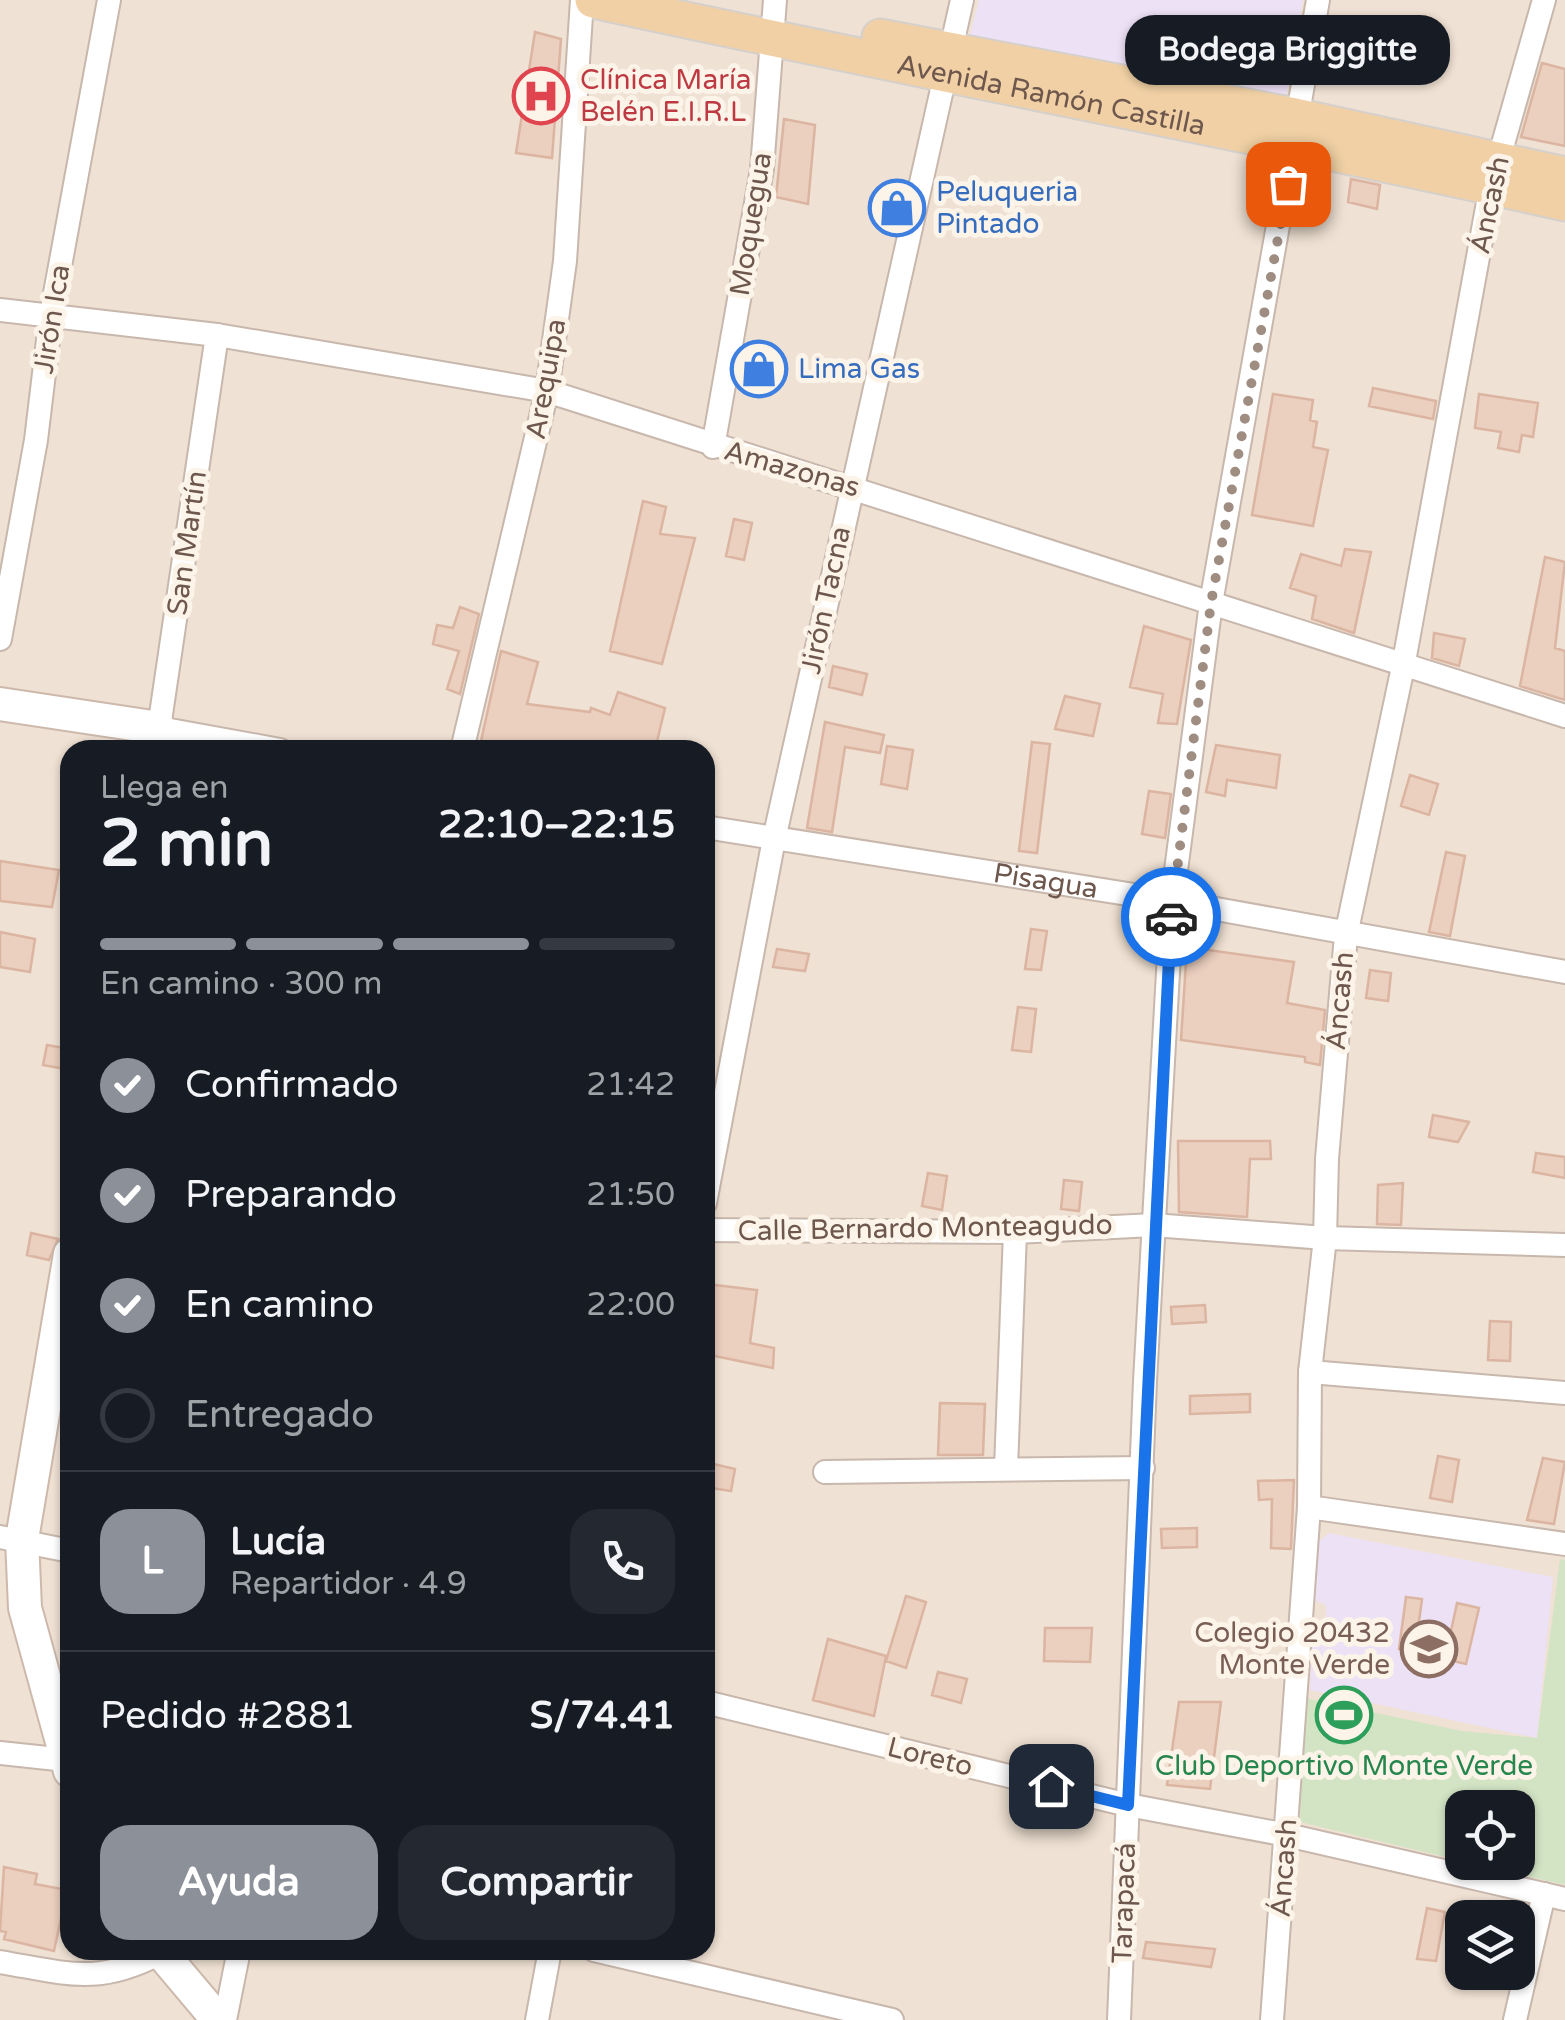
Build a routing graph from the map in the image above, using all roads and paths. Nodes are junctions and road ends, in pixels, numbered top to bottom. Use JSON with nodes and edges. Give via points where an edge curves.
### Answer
{"nodes":[{"id":1,"x":110,"y":0,"type":"edge"},
{"id":2,"x":582,"y":0,"type":"edge"},
{"id":3,"x":594,"y":0,"type":"edge"},
{"id":4,"x":708,"y":0,"type":"edge"},
{"id":5,"x":962,"y":0,"type":"edge"},
{"id":6,"x":1318,"y":0,"type":"edge"},
{"id":7,"x":1544,"y":0,"type":"edge"},
{"id":8,"x":774,"y":16,"type":"edge"},
{"id":9,"x":947,"y":65,"type":"junction"},
{"id":10,"x":1295,"y":131,"type":"junction"},
{"id":11,"x":1495,"y":174,"type":"junction"},
{"id":12,"x":1565,"y":176,"type":"edge"},
{"id":13,"x":1565,"y":203,"type":"edge"},
{"id":14,"x":0,"y":310,"type":"edge"},
{"id":15,"x":50,"y":316,"type":"junction"},
{"id":16,"x":217,"y":335,"type":"junction"},
{"id":17,"x":548,"y":391,"type":"junction"},
{"id":18,"x":713,"y":447,"type":"junction"},
{"id":19,"x":851,"y":485,"type":"junction"},
{"id":20,"x":1211,"y":603,"type":"junction"},
{"id":21,"x":0,"y":638,"type":"edge"},
{"id":22,"x":1403,"y":668,"type":"junction"},
{"id":23,"x":0,"y":704,"type":"edge"},
{"id":24,"x":1565,"y":716,"type":"edge"},
{"id":25,"x":157,"y":739,"type":"edge"},
{"id":26,"x":464,"y":740,"type":"edge"},
{"id":27,"x":715,"y":829,"type":"edge"},
{"id":28,"x":774,"y":840,"type":"junction"},
{"id":29,"x":1172,"y":901,"type":"junction"},
{"id":30,"x":1346,"y":936,"type":"junction"},
{"id":31,"x":1565,"y":972,"type":"edge"},
{"id":32,"x":715,"y":1157,"type":"edge"},
{"id":33,"x":1153,"y":1225,"type":"junction"},
{"id":34,"x":715,"y":1230,"type":"edge"},
{"id":35,"x":1015,"y":1232,"type":"junction"},
{"id":36,"x":1325,"y":1238,"type":"junction"},
{"id":37,"x":1565,"y":1245,"type":"edge"},
{"id":38,"x":60,"y":1302,"type":"edge"},
{"id":39,"x":1310,"y":1372,"type":"junction"},
{"id":40,"x":1565,"y":1393,"type":"edge"},
{"id":41,"x":1006,"y":1468,"type":"junction"},
{"id":42,"x":1143,"y":1468,"type":"junction"},
{"id":43,"x":825,"y":1472,"type":"dead end"},
{"id":44,"x":1309,"y":1506,"type":"junction"},
{"id":45,"x":11,"y":1538,"type":"edge"},
{"id":46,"x":1565,"y":1544,"type":"edge"},
{"id":47,"x":60,"y":1549,"type":"edge"},
{"id":48,"x":715,"y":1704,"type":"edge"},
{"id":49,"x":60,"y":1736,"type":"edge"},
{"id":50,"x":0,"y":1754,"type":"edge"},
{"id":51,"x":60,"y":1764,"type":"edge"},
{"id":52,"x":1128,"y":1805,"type":"junction"},
{"id":53,"x":1286,"y":1835,"type":"junction"},
{"id":54,"x":1554,"y":1896,"type":"edge"},
{"id":55,"x":142,"y":1960,"type":"edge"},
{"id":56,"x":166,"y":1960,"type":"edge"},
{"id":57,"x":236,"y":1960,"type":"edge"},
{"id":58,"x":548,"y":1960,"type":"edge"},
{"id":59,"x":632,"y":1960,"type":"edge"},
{"id":60,"x":0,"y":1962,"type":"edge"},
{"id":61,"x":835,"y":2014,"type":"edge"},
{"id":62,"x":221,"y":2020,"type":"edge"},
{"id":63,"x":537,"y":2020,"type":"edge"},
{"id":64,"x":892,"y":2020,"type":"edge"},
{"id":65,"x":1119,"y":2020,"type":"edge"},
{"id":66,"x":1272,"y":2020,"type":"edge"},
{"id":67,"x":1515,"y":2020,"type":"edge"}],
"edges":[{"from":1,"to":15,"type":"street","name":"Jirón Ica"},
{"from":2,"to":17,"type":"street","name":"Arequipa","via":[[565,261]]},
{"from":3,"to":8,"type":"main road","name":"Avenida Ramón Castilla"},
{"from":4,"to":8,"type":"main road","name":"Avenida Ramón Castilla"},
{"from":5,"to":9,"type":"street","name":"Jirón Tacna"},
{"from":6,"to":10,"type":"street","name":"Tarapacá"},
{"from":7,"to":11,"type":"street","name":"Áncash"},
{"from":8,"to":9,"type":"main road","name":"Avenida Ramón Castilla"},
{"from":8,"to":18,"type":"street","name":"Moquegua","via":[[762,168]]},
{"from":9,"to":10,"type":"main road","name":"Avenida Ramón Castilla"},
{"from":9,"to":19,"type":"street","name":"Jirón Tacna"},
{"from":10,"to":11,"type":"main road","name":"Avenida Ramón Castilla"},
{"from":10,"to":20,"type":"street","name":"Tarapacá"},
{"from":11,"to":12,"type":"main road","name":"Avenida Ramón Castilla"},
{"from":11,"to":13,"type":"main road","name":"Avenida Ramón Castilla"},
{"from":11,"to":22,"type":"street","name":"Áncash"},
{"from":14,"to":15,"type":"street","name":"Amazonas"},
{"from":15,"to":16,"type":"street","name":"Amazonas"},
{"from":15,"to":21,"type":"street","name":"Jirón Ica","via":[[36,440]]},
{"from":16,"to":17,"type":"street","name":"Amazonas"},
{"from":16,"to":25,"type":"street","name":"San Martín"},
{"from":17,"to":18,"type":"street","name":"Amazonas"},
{"from":17,"to":26,"type":"street","name":"Arequipa"},
{"from":18,"to":19,"type":"street","name":"Amazonas"},
{"from":19,"to":20,"type":"street","name":"Amazonas"},
{"from":19,"to":28,"type":"street","name":"Jirón Tacna"},
{"from":20,"to":22,"type":"street","name":"Amazonas"},
{"from":20,"to":29,"type":"street","name":"Tarapacá"},
{"from":22,"to":24,"type":"street","name":"Amazonas"},
{"from":22,"to":30,"type":"street","name":"Áncash"},
{"from":23,"to":25,"type":"street"},
{"from":27,"to":28,"type":"street","name":"Pisagua"},
{"from":28,"to":29,"type":"street","name":"Pisagua"},
{"from":28,"to":32,"type":"street","name":"Jirón Tacna"},
{"from":29,"to":30,"type":"street","name":"Pisagua"},
{"from":29,"to":33,"type":"street","name":"Tarapacá"},
{"from":30,"to":31,"type":"street","name":"Pisagua"},
{"from":30,"to":36,"type":"street","name":"Áncash"},
{"from":33,"to":35,"type":"street","name":"Calle Bernardo Monteagudo"},
{"from":33,"to":36,"type":"street","name":"Calle Bernardo Monteagudo"},
{"from":33,"to":42,"type":"street","name":"Tarapacá"},
{"from":34,"to":35,"type":"street","name":"Calle Bernardo Monteagudo"},
{"from":35,"to":41,"type":"street"},
{"from":36,"to":37,"type":"street","name":"Calle Bernardo Monteagudo"},
{"from":36,"to":39,"type":"street","name":"Áncash"},
{"from":38,"to":45,"type":"street"},
{"from":39,"to":40,"type":"street"},
{"from":39,"to":44,"type":"street","name":"Áncash"},
{"from":41,"to":42,"type":"street"},
{"from":41,"to":43,"type":"street"},
{"from":42,"to":52,"type":"street","name":"Tarapacá"},
{"from":44,"to":46,"type":"street"},
{"from":44,"to":53,"type":"street","name":"Áncash"},
{"from":45,"to":47,"type":"street"},
{"from":45,"to":49,"type":"street"},
{"from":48,"to":52,"type":"street","name":"Loreto"},
{"from":50,"to":51,"type":"street"},
{"from":52,"to":53,"type":"street","name":"Loreto"},
{"from":52,"to":65,"type":"street","name":"Tarapacá"},
{"from":53,"to":54,"type":"street","name":"Loreto"},
{"from":53,"to":66,"type":"street","name":"Áncash"},
{"from":54,"to":67,"type":"street"},
{"from":55,"to":60,"type":"street","via":[[112,1974],[81,1975]]},
{"from":56,"to":62,"type":"street"},
{"from":57,"to":62,"type":"street"},
{"from":58,"to":63,"type":"street"},
{"from":59,"to":61,"type":"street"},
{"from":61,"to":64,"type":"street"}]}
